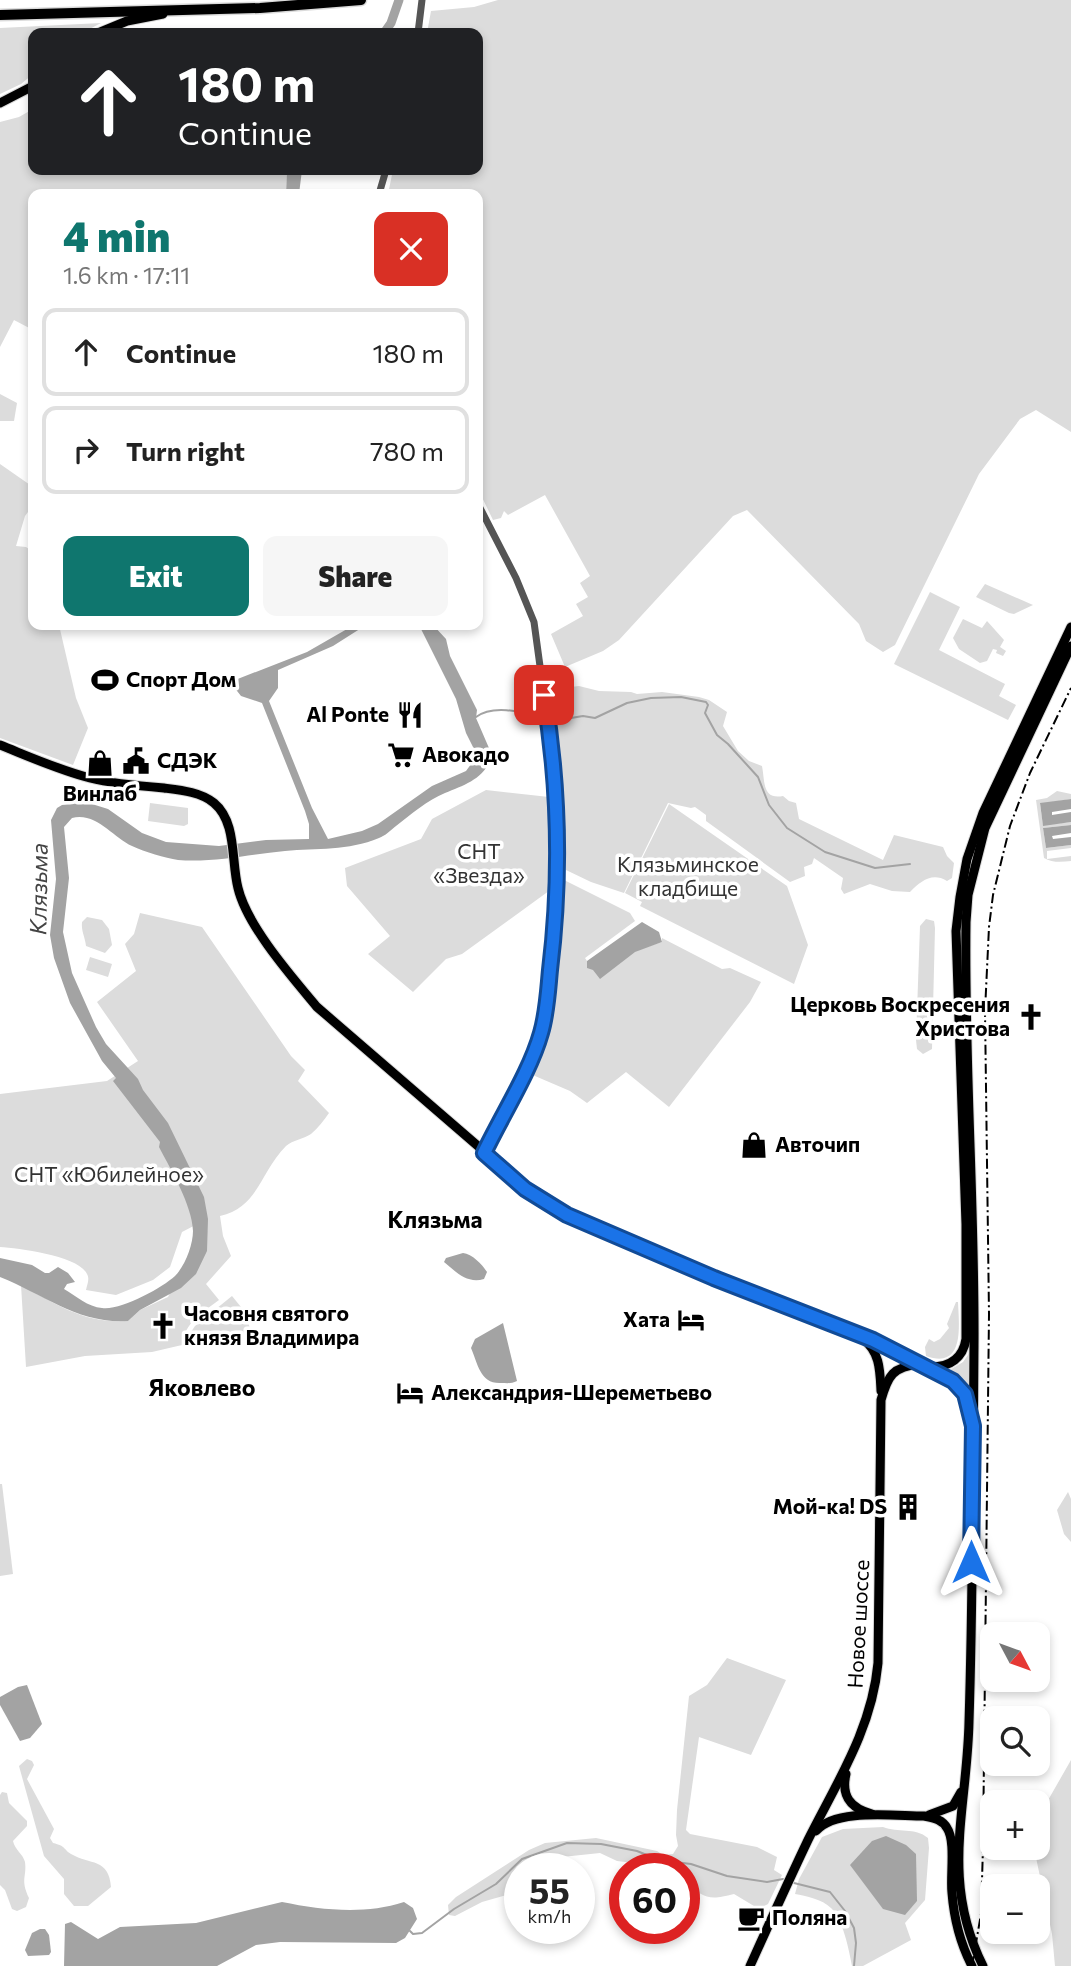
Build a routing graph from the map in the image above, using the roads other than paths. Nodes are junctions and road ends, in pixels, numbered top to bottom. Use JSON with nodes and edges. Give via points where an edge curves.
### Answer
{"nodes":[{"id":1,"x":361,"y":0,"type":"edge"},
{"id":2,"x":422,"y":0,"type":"edge"},
{"id":3,"x":185,"y":9,"type":"junction"},
{"id":4,"x":0,"y":15,"type":"edge"},
{"id":5,"x":110,"y":28,"type":"edge"},
{"id":6,"x":419,"y":28,"type":"edge"},
{"id":7,"x":28,"y":89,"type":"edge"},
{"id":8,"x":0,"y":103,"type":"edge"},
{"id":9,"x":483,"y":514,"type":"edge"},
{"id":10,"x":1071,"y":627,"type":"edge"},
{"id":11,"x":1071,"y":646,"type":"edge"},
{"id":12,"x":0,"y":745,"type":"edge"},
{"id":13,"x":484,"y":1153,"type":"junction"},
{"id":14,"x":858,"y":1336,"type":"junction"},
{"id":15,"x":924,"y":1365,"type":"junction"},
{"id":16,"x":881,"y":1400,"type":"junction"},
{"id":17,"x":973,"y":1426,"type":"junction"},
{"id":18,"x":851,"y":1759,"type":"junction"},
{"id":19,"x":964,"y":1780,"type":"junction"},
{"id":20,"x":877,"y":1815,"type":"junction"},
{"id":21,"x":924,"y":1816,"type":"junction"},
{"id":22,"x":808,"y":1841,"type":"junction"},
{"id":23,"x":750,"y":1966,"type":"edge"},
{"id":24,"x":972,"y":1966,"type":"edge"},
{"id":25,"x":983,"y":1966,"type":"edge"}],
"edges":[{"from":1,"to":3,"type":"highway"},
{"from":2,"to":6,"type":"street"},
{"from":3,"to":4,"type":"highway"},
{"from":3,"to":5,"type":"main road"},
{"from":7,"to":8,"type":"main road"},
{"from":9,"to":13,"type":"street","via":[[534,622],[554,769],[557,868],[543,1026]]},
{"from":10,"to":15,"type":"main road","via":[[982,813],[967,859],[956,931],[965,1339],[962,1351],[949,1364]]},
{"from":11,"to":17,"type":"main road","via":[[985,828],[968,895],[965,953],[974,1243]]},
{"from":12,"to":13,"type":"main road","via":[[91,778],[171,789],[211,800],[226,820],[247,912],[295,980],[317,1007]]},
{"from":13,"to":14,"type":"main road","via":[[525,1189],[567,1215]]},
{"from":14,"to":15,"type":"main road"},
{"from":14,"to":16,"type":"main road","via":[[868,1343],[880,1364]]},
{"from":15,"to":16,"type":"main road","name":"Новое шоссе","via":[[904,1366],[892,1373]]},
{"from":15,"to":17,"type":"main road","via":[[961,1388]]},
{"from":16,"to":18,"type":"main road","name":"Новое шоссе","via":[[877,1675]]},
{"from":17,"to":19,"type":"main road","via":[[970,1724]]},
{"from":18,"to":20,"type":"main road","via":[[844,1794],[852,1805]]},
{"from":18,"to":22,"type":"main road","name":"Новое шоссе"},
{"from":19,"to":21,"type":"main road","via":[[953,1806]]},
{"from":19,"to":25,"type":"main road","via":[[958,1881],[966,1923]]},
{"from":20,"to":21,"type":"main road"},
{"from":20,"to":22,"type":"main road","via":[[834,1818]]},
{"from":21,"to":24,"type":"main road","via":[[937,1819],[949,1830],[955,1918]]},
{"from":22,"to":23,"type":"main road","name":"Новое шоссе"}]}
